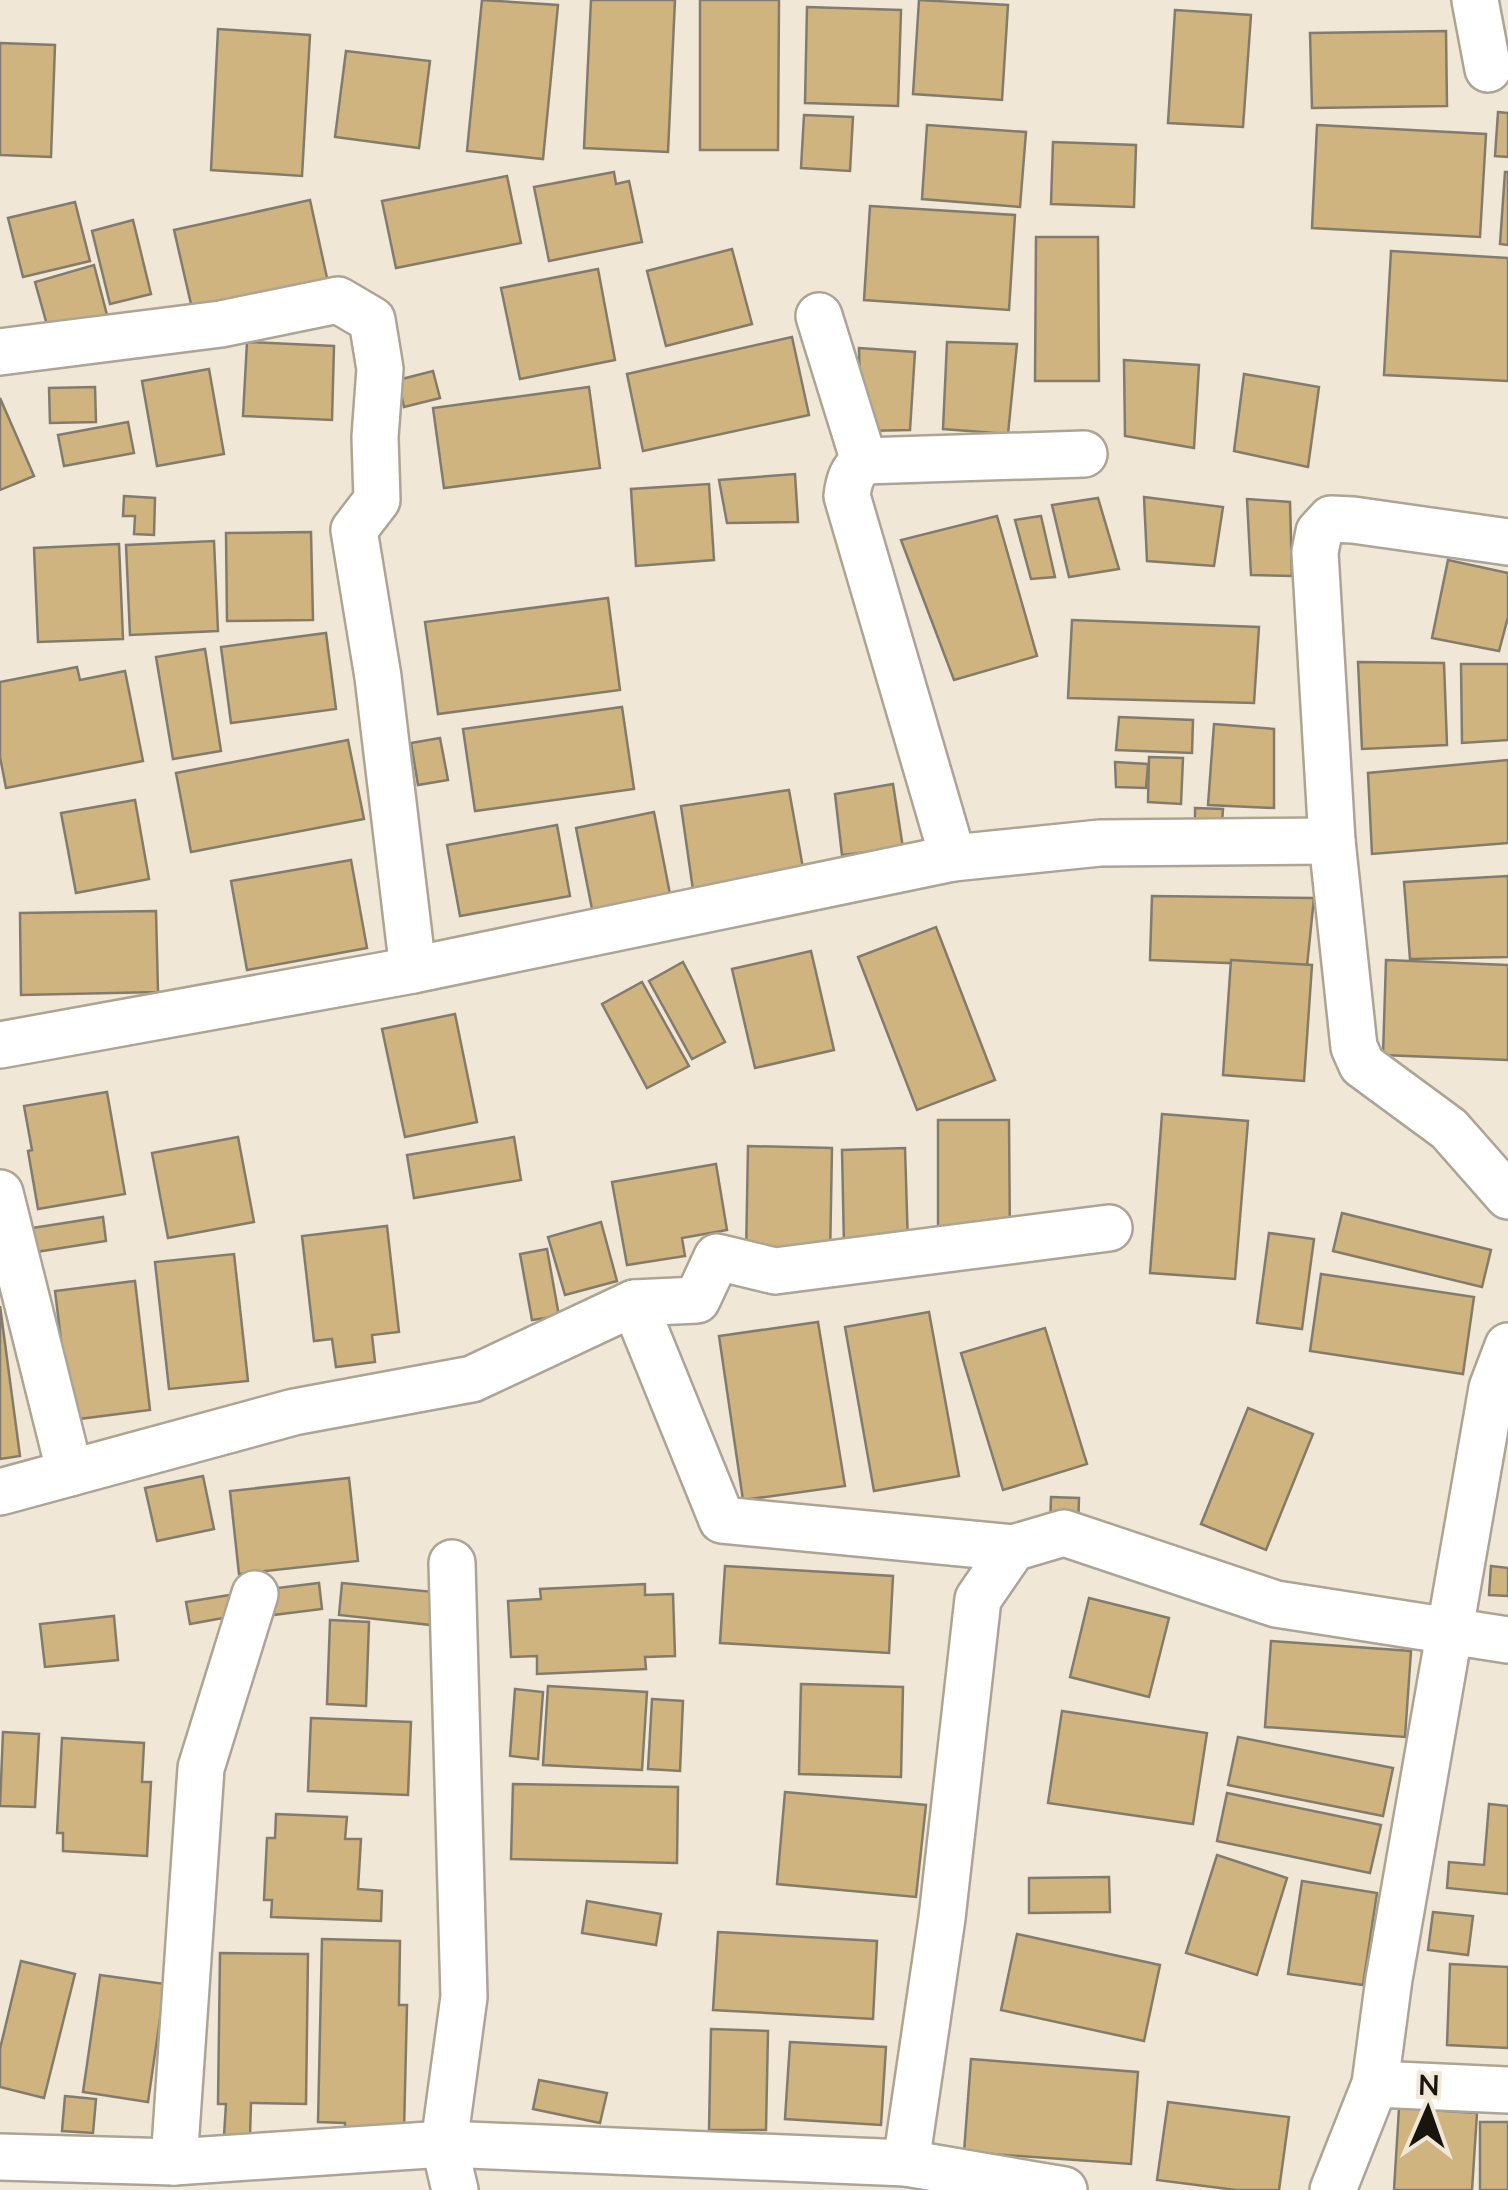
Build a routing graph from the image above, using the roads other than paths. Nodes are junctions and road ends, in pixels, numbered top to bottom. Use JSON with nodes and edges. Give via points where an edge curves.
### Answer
{"nodes":[{"id":1,"x":1475,"y":0,"type":"edge"},
{"id":2,"x":1488,"y":69,"type":"dead end"},
{"id":3,"x":819,"y":316,"type":"dead end"},
{"id":4,"x":0,"y":352,"type":"edge"},
{"id":5,"x":1084,"y":454,"type":"dead end"},
{"id":6,"x":864,"y":461,"type":"junction"},
{"id":7,"x":1508,"y":542,"type":"edge"},
{"id":8,"x":1332,"y":841,"type":"junction"},
{"id":9,"x":954,"y":858,"type":"junction"},
{"id":10,"x":414,"y":970,"type":"junction"},
{"id":11,"x":0,"y":1045,"type":"edge"},
{"id":12,"x":0,"y":1193,"type":"edge"},
{"id":13,"x":1508,"y":1196,"type":"edge"},
{"id":14,"x":1109,"y":1228,"type":"dead end"},
{"id":15,"x":634,"y":1303,"type":"junction"},
{"id":16,"x":1508,"y":1346,"type":"edge"},
{"id":17,"x":70,"y":1473,"type":"junction"},
{"id":18,"x":0,"y":1492,"type":"edge"},
{"id":19,"x":1013,"y":1548,"type":"junction"},
{"id":20,"x":452,"y":1563,"type":"dead end"},
{"id":21,"x":255,"y":1594,"type":"dead end"},
{"id":22,"x":1450,"y":1632,"type":"junction"},
{"id":23,"x":1508,"y":1640,"type":"edge"},
{"id":24,"x":1375,"y":2084,"type":"junction"},
{"id":25,"x":1508,"y":2090,"type":"edge"},
{"id":26,"x":444,"y":2144,"type":"junction"},
{"id":27,"x":0,"y":2157,"type":"edge"},
{"id":28,"x":174,"y":2162,"type":"junction"},
{"id":29,"x":920,"y":2173,"type":"edge"},
{"id":30,"x":456,"y":2190,"type":"edge"},
{"id":31,"x":1064,"y":2190,"type":"edge"},
{"id":32,"x":1333,"y":2190,"type":"edge"}],
"edges":[{"from":1,"to":2,"type":"street"},
{"from":3,"to":6,"type":"street"},
{"from":4,"to":10,"type":"street","via":[[221,324],[338,300],[372,320],[380,370],[377,500],[354,530]]},
{"from":5,"to":6,"type":"street"},
{"from":6,"to":9,"type":"street","via":[[848,482],[847,496]]},
{"from":7,"to":8,"type":"street","via":[[1353,520],[1331,520],[1319,532],[1314,552]]},
{"from":8,"to":9,"type":"street","via":[[1100,843]]},
{"from":8,"to":13,"type":"street","via":[[1354,1047],[1362,1065],[1449,1129]]},
{"from":9,"to":10,"type":"street"},
{"from":10,"to":11,"type":"street"},
{"from":12,"to":17,"type":"street"},
{"from":14,"to":15,"type":"street","via":[[775,1271],[717,1257],[698,1300]]},
{"from":15,"to":17,"type":"street","via":[[472,1379],[294,1412]]},
{"from":15,"to":19,"type":"street","via":[[722,1520]]},
{"from":16,"to":22,"type":"street","via":[[1492,1388]]},
{"from":17,"to":18,"type":"street"},
{"from":19,"to":22,"type":"street","via":[[1064,1533],[1276,1604]]},
{"from":19,"to":29,"type":"street","via":[[978,1599]]},
{"from":20,"to":26,"type":"street","via":[[464,1997]]},
{"from":21,"to":28,"type":"street","via":[[202,1768]]},
{"from":22,"to":23,"type":"street"},
{"from":22,"to":24,"type":"street"},
{"from":24,"to":25,"type":"street"},
{"from":24,"to":32,"type":"street"},
{"from":26,"to":28,"type":"street"},
{"from":26,"to":29,"type":"street"},
{"from":26,"to":30,"type":"street"},
{"from":27,"to":28,"type":"street"},
{"from":29,"to":31,"type":"street"}]}
